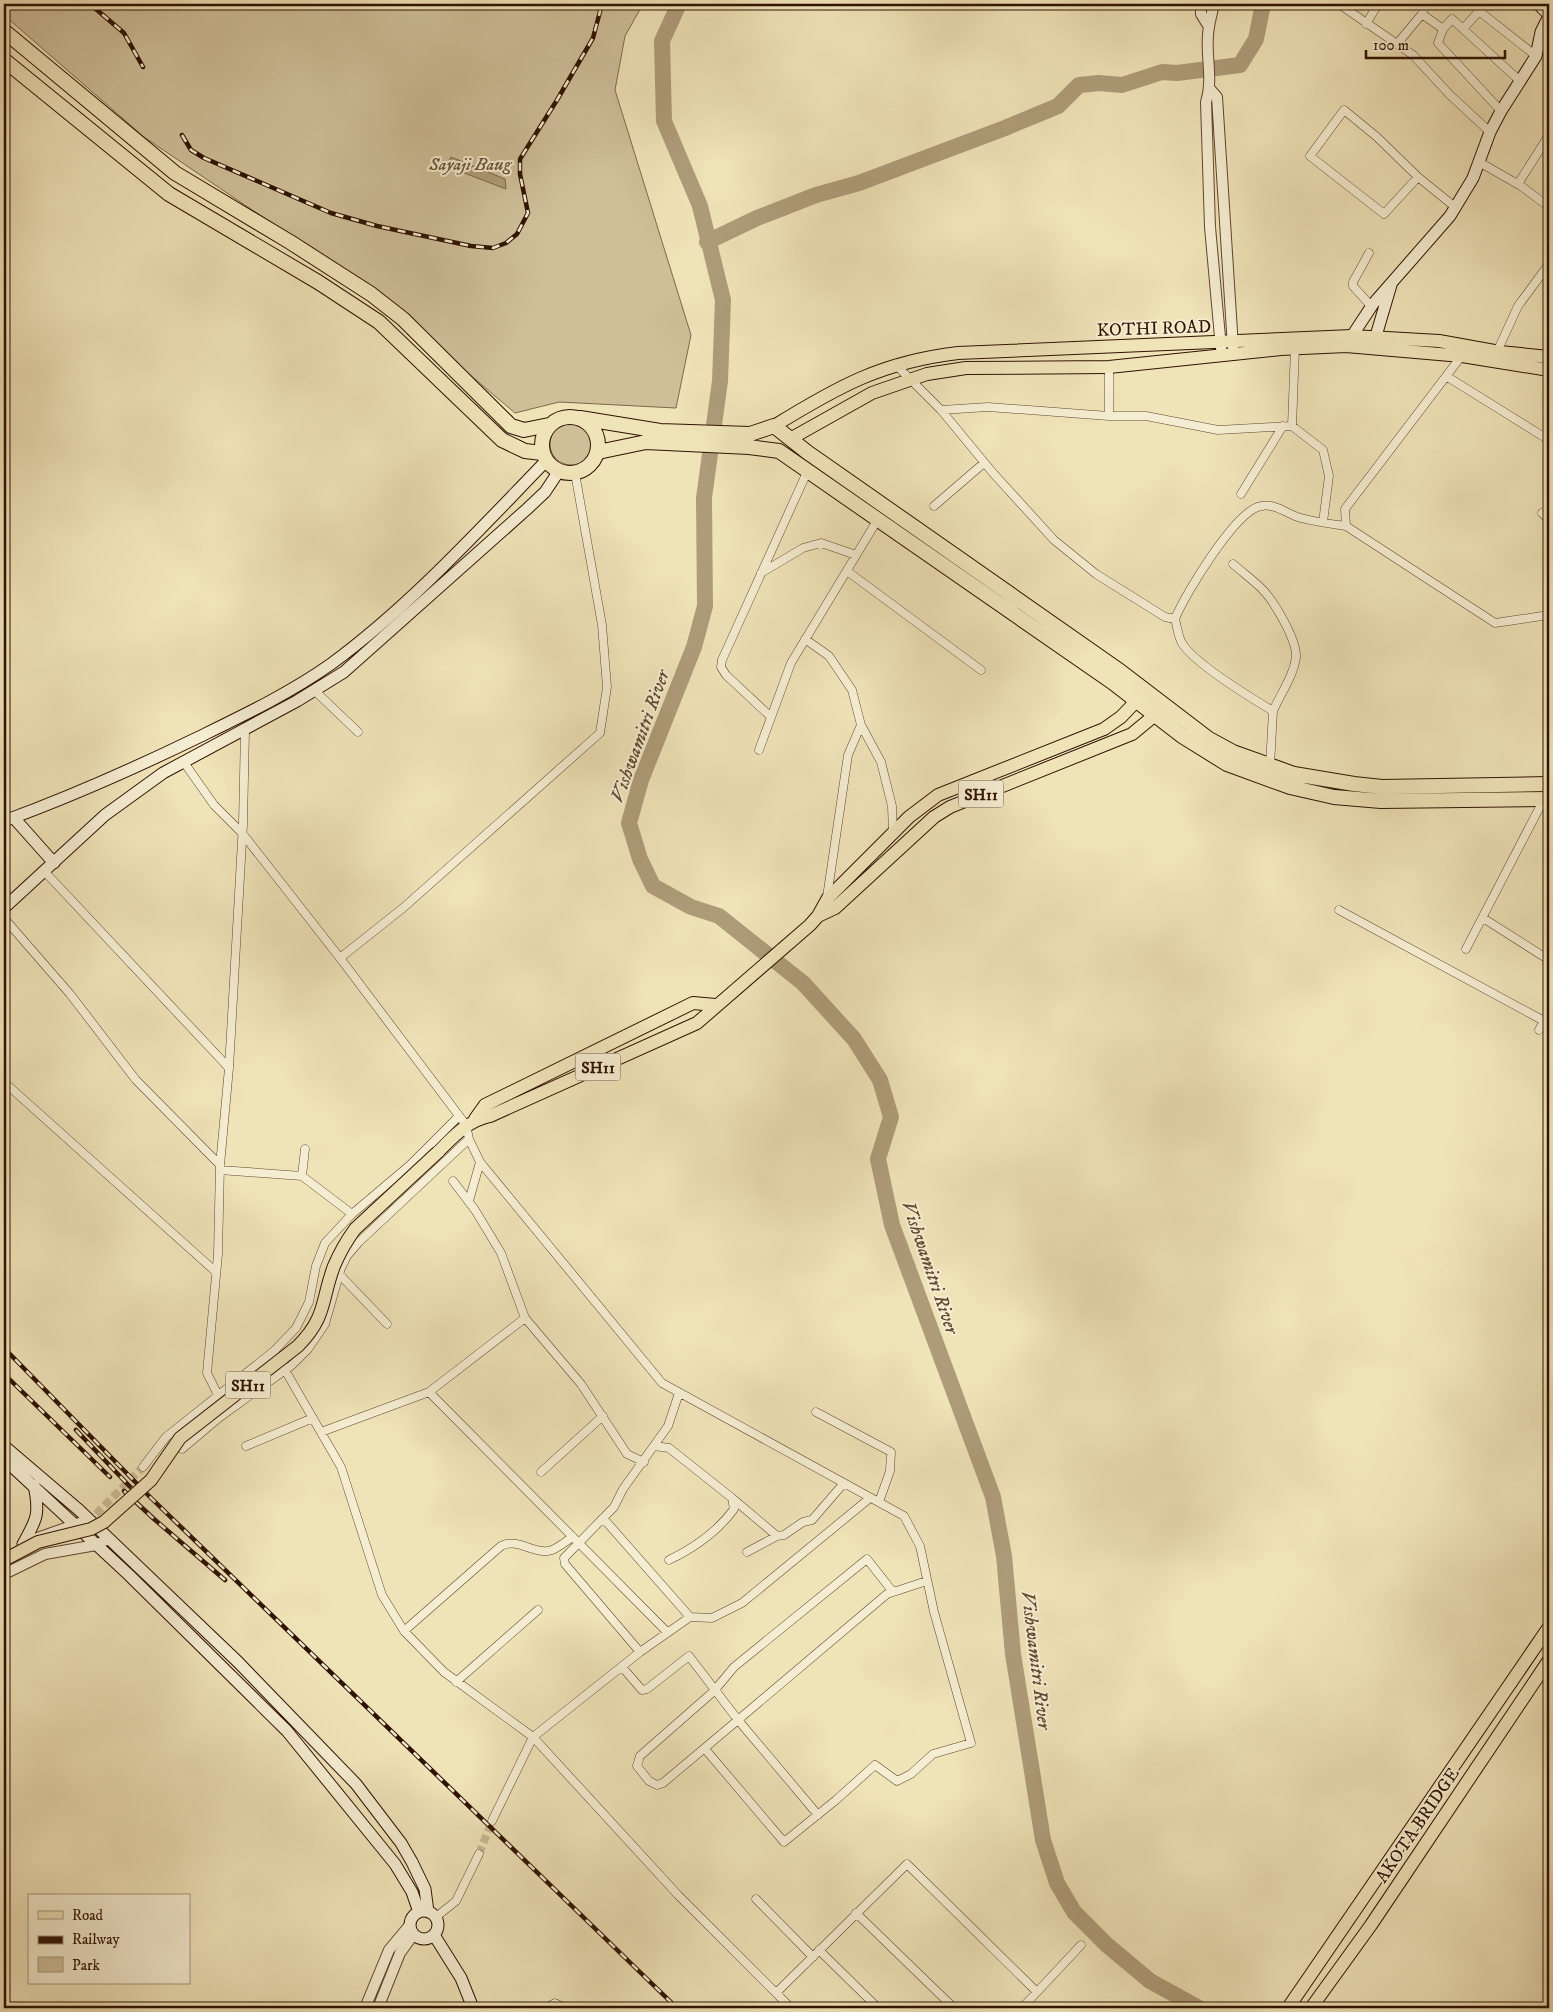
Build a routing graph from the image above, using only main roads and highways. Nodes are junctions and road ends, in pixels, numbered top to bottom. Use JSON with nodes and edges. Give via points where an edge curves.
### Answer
{"nodes":[{"id":1,"x":1536,"y":4,"type":"edge"},
{"id":2,"x":1549,"y":16,"type":"edge"},
{"id":3,"x":4,"y":32,"type":"edge"},
{"id":4,"x":1549,"y":35,"type":"edge"},
{"id":5,"x":1538,"y":51,"type":"junction"},
{"id":6,"x":4,"y":60,"type":"edge"},
{"id":7,"x":1392,"y":283,"type":"junction"},
{"id":8,"x":1352,"y":341,"type":"junction"},
{"id":9,"x":1374,"y":342,"type":"junction"},
{"id":10,"x":1227,"y":349,"type":"junction"},
{"id":11,"x":1496,"y":357,"type":"junction"},
{"id":12,"x":1549,"y":357,"type":"edge"},
{"id":13,"x":1549,"y":370,"type":"edge"},
{"id":14,"x":580,"y":418,"type":"junction"},
{"id":15,"x":549,"y":425,"type":"junction"},
{"id":16,"x":774,"y":426,"type":"junction"},
{"id":17,"x":660,"y":436,"type":"junction"},
{"id":18,"x":752,"y":438,"type":"junction"},
{"id":19,"x":790,"y":440,"type":"junction"},
{"id":20,"x":775,"y":449,"type":"junction"},
{"id":21,"x":598,"y":452,"type":"junction"},
{"id":22,"x":544,"y":457,"type":"junction"},
{"id":23,"x":559,"y":471,"type":"junction"},
{"id":24,"x":1141,"y":696,"type":"junction"},
{"id":25,"x":1159,"y":710,"type":"junction"},
{"id":26,"x":1549,"y":784,"type":"edge"},
{"id":27,"x":1547,"y":799,"type":"edge"},
{"id":28,"x":9,"y":820,"type":"edge"},
{"id":29,"x":54,"y":863,"type":"junction"},
{"id":30,"x":4,"y":908,"type":"edge"},
{"id":31,"x":814,"y":920,"type":"junction"},
{"id":32,"x":714,"y":1005,"type":"junction"},
{"id":33,"x":467,"y":1120,"type":"junction"},
{"id":34,"x":4,"y":1446,"type":"edge"},
{"id":35,"x":4,"y":1459,"type":"edge"},
{"id":36,"x":34,"y":1485,"type":"junction"},
{"id":37,"x":23,"y":1544,"type":"road end"},
{"id":38,"x":4,"y":1560,"type":"edge"},
{"id":39,"x":1549,"y":1627,"type":"edge"},
{"id":40,"x":1549,"y":1660,"type":"edge"},
{"id":41,"x":428,"y":1914,"type":"junction"},
{"id":42,"x":434,"y":1935,"type":"junction"},
{"id":43,"x":473,"y":2008,"type":"edge"},
{"id":44,"x":1288,"y":2008,"type":"edge"},
{"id":45,"x":1311,"y":2008,"type":"edge"}],
"edges":[{"from":1,"to":2,"type":"main road"},
{"from":2,"to":5,"type":"main road","via":[[1541,32]]},
{"from":3,"to":15,"type":"highway","via":[[175,173],[371,294],[403,320],[511,426],[524,430]]},
{"from":4,"to":5,"type":"main road"},
{"from":5,"to":7,"type":"main road","via":[[1501,110],[1474,178],[1455,207]]},
{"from":6,"to":22,"type":"highway","via":[[169,194],[379,322],[502,440]]},
{"from":7,"to":8,"type":"main road","via":[[1371,306]]},
{"from":7,"to":9,"type":"main road"},
{"from":8,"to":9,"type":"main road","name":"KOTHI ROAD"},
{"from":8,"to":10,"type":"main road","name":"KOTHI ROAD","via":[[1295,348]]},
{"from":8,"to":10,"type":"main road","name":"KOTHI ROAD","via":[[1296,337]]},
{"from":9,"to":11,"type":"main road","name":"KOTHI ROAD","via":[[1438,341]]},
{"from":10,"to":16,"type":"main road","name":"KOTHI ROAD","via":[[958,353],[915,359],[848,382]]},
{"from":10,"to":19,"type":"main road","name":"KOTHI ROAD","via":[[1109,367],[966,368],[927,374],[847,406]]},
{"from":11,"to":12,"type":"main road","name":"KOTHI ROAD"},
{"from":11,"to":13,"type":"main road","name":"KOTHI ROAD"},
{"from":14,"to":15,"type":"highway","via":[[564,417]]},
{"from":14,"to":17,"type":"highway"},
{"from":14,"to":21,"type":"highway","via":[[593,428]]},
{"from":15,"to":22,"type":"highway","via":[[544,434]]},
{"from":16,"to":18,"type":"highway"},
{"from":16,"to":19,"type":"highway"},
{"from":17,"to":18,"type":"highway"},
{"from":17,"to":21,"type":"highway"},
{"from":18,"to":20,"type":"highway"},
{"from":19,"to":20,"type":"highway"},
{"from":19,"to":24,"type":"highway"},
{"from":20,"to":24,"type":"highway"},
{"from":21,"to":23,"type":"highway","via":[[589,466],[575,473]]},
{"from":22,"to":23,"type":"highway"},
{"from":22,"to":28,"type":"main road","via":[[479,530],[393,612],[312,677],[244,715],[136,767]]},
{"from":23,"to":29,"type":"main road","via":[[545,492],[369,651],[315,691],[184,761],[105,815]]},
{"from":24,"to":25,"type":"highway"},
{"from":24,"to":31,"type":"main road","via":[[1104,729],[938,794],[923,804],[827,900]]},
{"from":25,"to":26,"type":"highway","via":[[1233,752],[1294,774],[1382,786]]},
{"from":25,"to":27,"type":"highway","via":[[1203,751],[1227,764],[1290,787],[1334,797],[1381,800]]},
{"from":25,"to":31,"type":"main road","number":"SH11","via":[[1132,734],[950,807],[835,908]]},
{"from":28,"to":29,"type":"main road"},
{"from":29,"to":30,"type":"main road"},
{"from":31,"to":32,"type":"main road","number":"SH11"},
{"from":32,"to":33,"type":"main road","number":"SH11","via":[[697,1022],[490,1116]]},
{"from":32,"to":33,"type":"main road","via":[[693,1003],[485,1105]]},
{"from":33,"to":38,"type":"main road","number":"SH11","bridge":true,"via":[[348,1238],[334,1267],[321,1316],[298,1346],[180,1438],[151,1480],[104,1522],[91,1529],[38,1542]]},
{"from":34,"to":41,"type":"main road","via":[[92,1517],[108,1539],[238,1662],[356,1784],[412,1862],[425,1889]]},
{"from":35,"to":36,"type":"main road"},
{"from":36,"to":37,"type":"main road","via":[[37,1519]]},
{"from":36,"to":41,"type":"main road","via":[[287,1731],[395,1864]]},
{"from":39,"to":44,"type":"main road"},
{"from":40,"to":45,"type":"main road","name":"AKOTA BRIDGE"},
{"from":41,"to":42,"type":"main road","via":[[438,1926]]},
{"from":41,"to":42,"type":"main road","via":[[412,1917],[411,1930],[421,1939]]},
{"from":42,"to":43,"type":"main road","via":[[460,1978]]}]}
